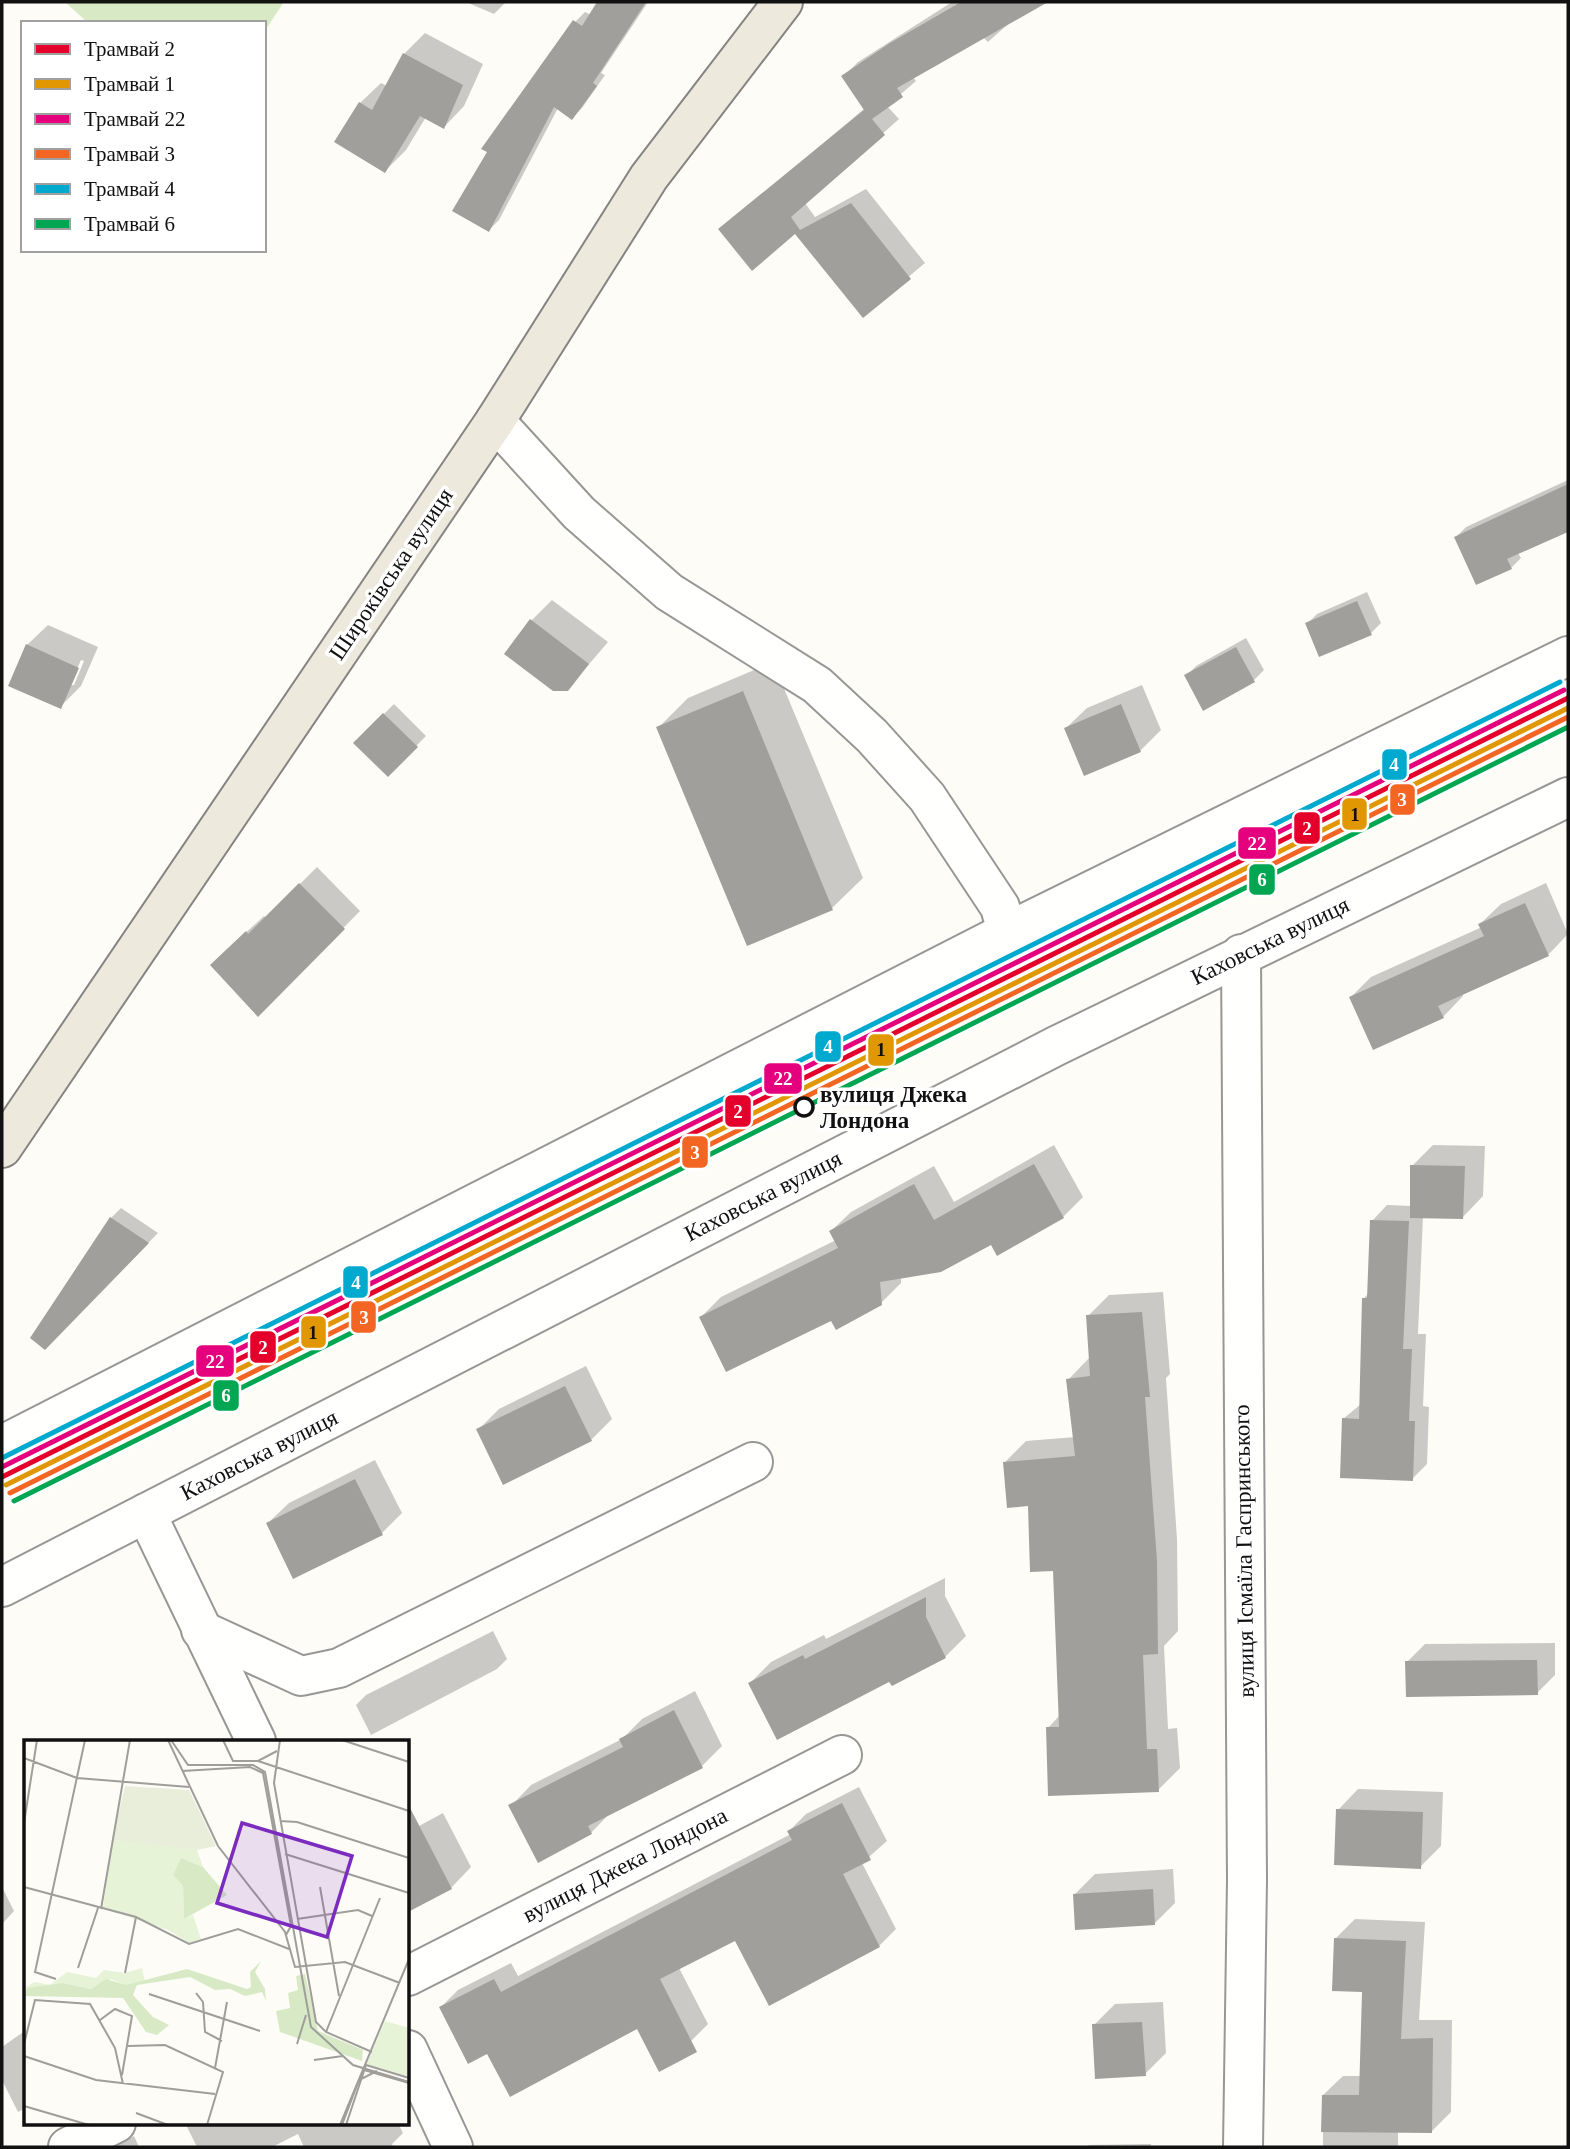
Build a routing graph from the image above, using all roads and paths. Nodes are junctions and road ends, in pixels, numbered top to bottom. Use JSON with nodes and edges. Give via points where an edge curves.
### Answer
{"nodes":[{"id":1,"x":783,"y":2,"type":"edge"},
{"id":2,"x":495,"y":421,"type":"junction"},
{"id":3,"x":1568,"y":656,"type":"edge"},
{"id":4,"x":1568,"y":797,"type":"edge"},
{"id":5,"x":1007,"y":932,"type":"junction"},
{"id":6,"x":1241,"y":954,"type":"junction"},
{"id":7,"x":2,"y":1148,"type":"edge"},
{"id":8,"x":2,"y":1445,"type":"edge"},
{"id":9,"x":753,"y":1462,"type":"dead end"},
{"id":10,"x":146,"y":1513,"type":"junction"},
{"id":11,"x":2,"y":1587,"type":"edge"},
{"id":12,"x":201,"y":1630,"type":"junction"},
{"id":13,"x":256,"y":1740,"type":"edge"},
{"id":14,"x":842,"y":1755,"type":"dead end"},
{"id":15,"x":410,"y":1975,"type":"edge"},
{"id":16,"x":410,"y":2054,"type":"edge"},
{"id":17,"x":114,"y":2124,"type":"edge"},
{"id":18,"x":68,"y":2147,"type":"edge"},
{"id":19,"x":453,"y":2147,"type":"edge"},
{"id":20,"x":1243,"y":2147,"type":"edge"}],
"edges":[{"from":1,"to":2,"type":"main road","name":"Широківська вулиця","via":[[649,177]]},
{"from":2,"to":5,"type":"street","via":[[579,513],[669,592],[817,685],[872,736],[927,797],[999,907]]},
{"from":2,"to":7,"type":"main road","name":"Широківська вулиця"},
{"from":3,"to":5,"type":"street"},
{"from":4,"to":6,"type":"street","name":"Каховська вулиця"},
{"from":5,"to":8,"type":"street"},
{"from":6,"to":10,"type":"street","name":"Каховська вулиця"},
{"from":6,"to":20,"type":"street","name":"вулиця Ісмаїла Гаспринського","via":[[1247,1866]]},
{"from":9,"to":12,"type":"street","via":[[339,1668],[301,1676]]},
{"from":10,"to":11,"type":"street","name":"Каховська вулиця"},
{"from":10,"to":12,"type":"street"},
{"from":12,"to":13,"type":"street"},
{"from":14,"to":15,"type":"street","name":"вулиця Джека Лондона"},
{"from":16,"to":19,"type":"street"},
{"from":17,"to":18,"type":"street"}]}
